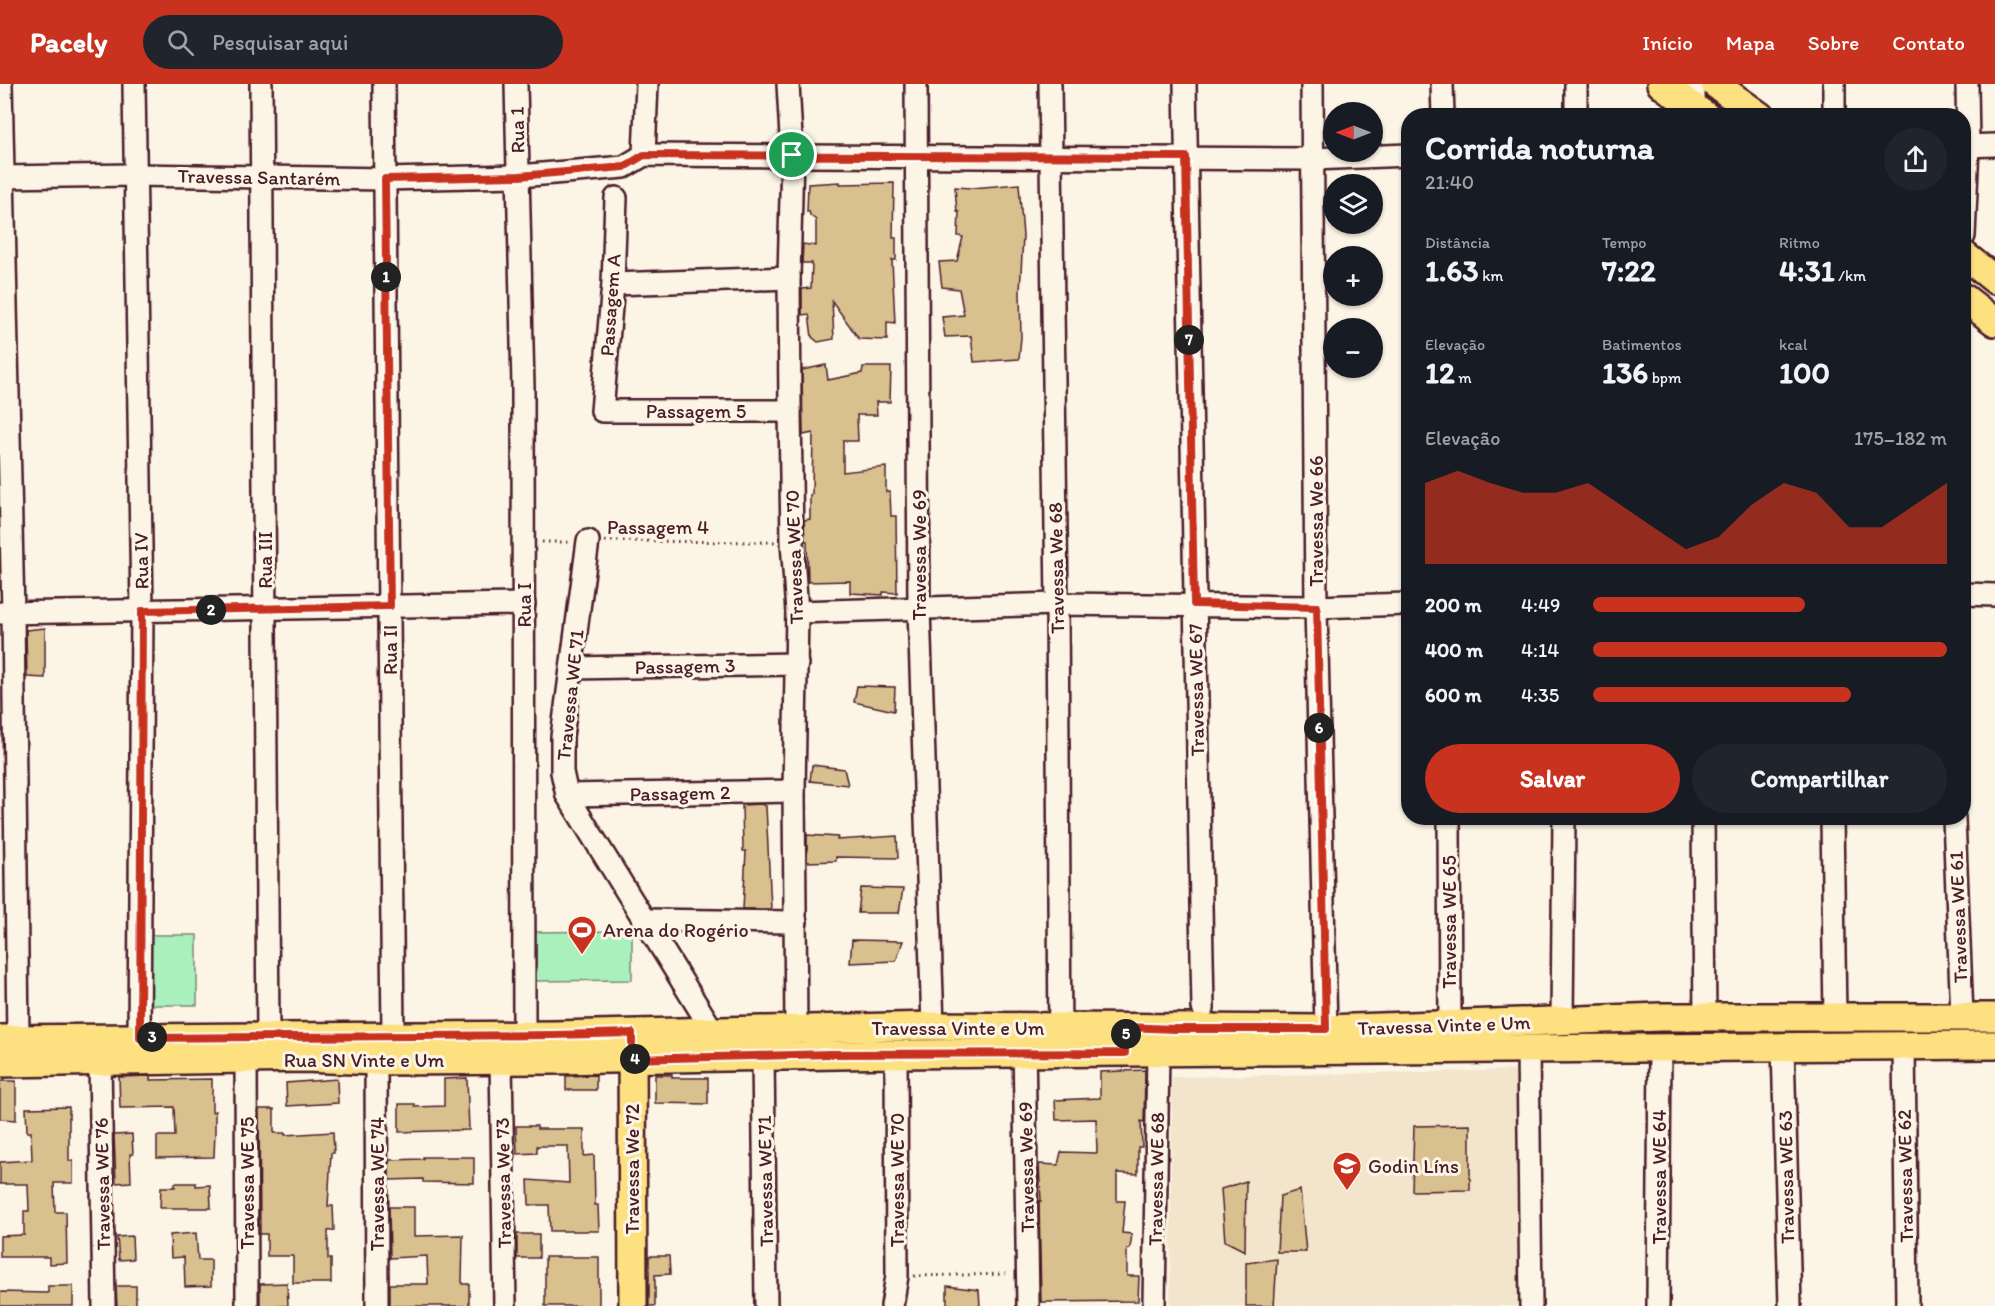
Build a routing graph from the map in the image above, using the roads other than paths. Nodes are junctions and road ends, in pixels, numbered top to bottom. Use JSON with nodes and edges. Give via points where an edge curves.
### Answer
{"nodes":[{"id":1,"x":1,"y":84,"type":"edge"},
{"id":2,"x":134,"y":84,"type":"edge"},
{"id":3,"x":261,"y":84,"type":"edge"},
{"id":4,"x":384,"y":84,"type":"edge"},
{"id":5,"x":516,"y":84,"type":"edge"},
{"id":6,"x":647,"y":84,"type":"edge"},
{"id":7,"x":788,"y":84,"type":"edge"},
{"id":8,"x":916,"y":84,"type":"edge"},
{"id":9,"x":1050,"y":84,"type":"edge"},
{"id":10,"x":1185,"y":84,"type":"edge"},
{"id":11,"x":1312,"y":84,"type":"edge"},
{"id":12,"x":1442,"y":84,"type":"edge"},
{"id":13,"x":1576,"y":84,"type":"edge"},
{"id":14,"x":1662,"y":84,"type":"edge"},
{"id":15,"x":1715,"y":84,"type":"edge"},
{"id":16,"x":1834,"y":84,"type":"edge"},
{"id":17,"x":1967,"y":84,"type":"edge"},
{"id":18,"x":1698,"y":102,"type":"edge"},
{"id":19,"x":1443,"y":108,"type":"edge"},
{"id":20,"x":1576,"y":108,"type":"edge"},
{"id":21,"x":1749,"y":108,"type":"edge"},
{"id":22,"x":1834,"y":108,"type":"edge"},
{"id":23,"x":1967,"y":108,"type":"edge"},
{"id":24,"x":1995,"y":145,"type":"edge"},
{"id":25,"x":1971,"y":146,"type":"edge"},
{"id":26,"x":644,"y":155,"type":"junction"},
{"id":27,"x":792,"y":155,"type":"junction"},
{"id":28,"x":917,"y":155,"type":"junction"},
{"id":29,"x":1401,"y":155,"type":"edge"},
{"id":30,"x":1052,"y":156,"type":"junction"},
{"id":31,"x":1186,"y":157,"type":"junction"},
{"id":32,"x":1313,"y":159,"type":"junction"},
{"id":33,"x":134,"y":175,"type":"junction"},
{"id":34,"x":519,"y":176,"type":"junction"},
{"id":35,"x":1,"y":177,"type":"edge"},
{"id":36,"x":262,"y":178,"type":"junction"},
{"id":37,"x":385,"y":179,"type":"junction"},
{"id":38,"x":616,"y":198,"type":"dead end"},
{"id":39,"x":1971,"y":261,"type":"edge"},
{"id":40,"x":789,"y":278,"type":"junction"},
{"id":41,"x":1995,"y":280,"type":"edge"},
{"id":42,"x":613,"y":284,"type":"junction"},
{"id":43,"x":1971,"y":303,"type":"edge"},
{"id":44,"x":1995,"y":322,"type":"edge"},
{"id":45,"x":602,"y":411,"type":"joint"},
{"id":46,"x":790,"y":411,"type":"junction"},
{"id":47,"x":588,"y":541,"type":"road end"},
{"id":48,"x":1971,"y":594,"type":"edge"},
{"id":49,"x":1995,"y":595,"type":"edge"},
{"id":50,"x":524,"y":604,"type":"junction"},
{"id":51,"x":1057,"y":604,"type":"junction"},
{"id":52,"x":1194,"y":604,"type":"junction"},
{"id":53,"x":1401,"y":604,"type":"edge"},
{"id":54,"x":390,"y":606,"type":"junction"},
{"id":55,"x":1317,"y":607,"type":"junction"},
{"id":56,"x":266,"y":609,"type":"junction"},
{"id":57,"x":919,"y":609,"type":"junction"},
{"id":58,"x":142,"y":611,"type":"junction"},
{"id":59,"x":797,"y":612,"type":"junction"},
{"id":60,"x":7,"y":613,"type":"edge"},
{"id":61,"x":797,"y":664,"type":"junction"},
{"id":62,"x":572,"y":668,"type":"junction"},
{"id":63,"x":794,"y":791,"type":"junction"},
{"id":64,"x":567,"y":795,"type":"junction"},
{"id":65,"x":1449,"y":825,"type":"edge"},
{"id":66,"x":1564,"y":825,"type":"edge"},
{"id":67,"x":1703,"y":825,"type":"edge"},
{"id":68,"x":1832,"y":825,"type":"edge"},
{"id":69,"x":1954,"y":825,"type":"edge"},
{"id":70,"x":645,"y":920,"type":"junction"},
{"id":71,"x":796,"y":922,"type":"junction"},
{"id":72,"x":1203,"y":1008,"type":"dead end"},
{"id":73,"x":1962,"y":1016,"type":"junction"},
{"id":74,"x":1705,"y":1017,"type":"junction"},
{"id":75,"x":1835,"y":1017,"type":"junction"},
{"id":76,"x":1995,"y":1017,"type":"edge"},
{"id":77,"x":1562,"y":1020,"type":"junction"},
{"id":78,"x":933,"y":1026,"type":"junction"},
{"id":79,"x":1449,"y":1026,"type":"junction"},
{"id":80,"x":1326,"y":1029,"type":"junction"},
{"id":81,"x":796,"y":1030,"type":"junction"},
{"id":82,"x":714,"y":1032,"type":"junction"},
{"id":83,"x":524,"y":1034,"type":"junction"},
{"id":84,"x":268,"y":1036,"type":"junction"},
{"id":85,"x":393,"y":1036,"type":"junction"},
{"id":86,"x":140,"y":1038,"type":"junction"},
{"id":87,"x":9,"y":1039,"type":"edge"},
{"id":88,"x":1060,"y":1039,"type":"junction"},
{"id":89,"x":971,"y":1040,"type":"junction"},
{"id":90,"x":1125,"y":1040,"type":"junction"},
{"id":91,"x":1024,"y":1041,"type":"junction"},
{"id":92,"x":1904,"y":1045,"type":"junction"},
{"id":93,"x":1995,"y":1045,"type":"edge"},
{"id":94,"x":632,"y":1046,"type":"junction"},
{"id":95,"x":1783,"y":1047,"type":"junction"},
{"id":96,"x":1660,"y":1048,"type":"junction"},
{"id":97,"x":1528,"y":1049,"type":"junction"},
{"id":98,"x":1158,"y":1052,"type":"junction"},
{"id":99,"x":896,"y":1054,"type":"junction"},
{"id":100,"x":763,"y":1055,"type":"junction"},
{"id":101,"x":727,"y":1056,"type":"junction"},
{"id":102,"x":246,"y":1060,"type":"junction"},
{"id":103,"x":501,"y":1060,"type":"junction"},
{"id":104,"x":376,"y":1061,"type":"junction"},
{"id":105,"x":100,"y":1062,"type":"junction"},
{"id":106,"x":0,"y":1063,"type":"edge"},
{"id":107,"x":104,"y":1306,"type":"edge"},
{"id":108,"x":247,"y":1306,"type":"edge"},
{"id":109,"x":377,"y":1306,"type":"edge"},
{"id":110,"x":505,"y":1306,"type":"edge"},
{"id":111,"x":633,"y":1306,"type":"edge"},
{"id":112,"x":766,"y":1306,"type":"edge"},
{"id":113,"x":892,"y":1306,"type":"edge"},
{"id":114,"x":1028,"y":1306,"type":"edge"},
{"id":115,"x":1154,"y":1306,"type":"edge"},
{"id":116,"x":1531,"y":1306,"type":"edge"},
{"id":117,"x":1658,"y":1306,"type":"edge"},
{"id":118,"x":1790,"y":1306,"type":"edge"},
{"id":119,"x":1907,"y":1306,"type":"edge"}],
"edges":[{"from":1,"to":35,"type":"street"},
{"from":2,"to":33,"type":"street","name":"Rua IV"},
{"from":3,"to":36,"type":"street","name":"Rua III"},
{"from":4,"to":37,"type":"street","name":"Rua II"},
{"from":5,"to":34,"type":"street","name":"Rua 1"},
{"from":6,"to":26,"type":"street"},
{"from":7,"to":27,"type":"street","name":"Travessa WE 70"},
{"from":8,"to":28,"type":"street","name":"Travessa We 69"},
{"from":9,"to":30,"type":"street","name":"Travessa We 68"},
{"from":10,"to":31,"type":"street","name":"Travessa WE 67"},
{"from":11,"to":32,"type":"street","name":"Travessa We 66"},
{"from":12,"to":19,"type":"street"},
{"from":13,"to":20,"type":"street"},
{"from":14,"to":18,"type":"main road"},
{"from":15,"to":21,"type":"main road"},
{"from":16,"to":22,"type":"street"},
{"from":17,"to":23,"type":"street"},
{"from":24,"to":25,"type":"street"},
{"from":26,"to":27,"type":"street"},
{"from":26,"to":34,"type":"street","name":"Travessa Santarém","via":[[624,167]]},
{"from":27,"to":28,"type":"street"},
{"from":27,"to":40,"type":"street","name":"Travessa WE 70"},
{"from":28,"to":30,"type":"street"},
{"from":28,"to":57,"type":"street","name":"Travessa We 69"},
{"from":29,"to":32,"type":"street"},
{"from":30,"to":31,"type":"street"},
{"from":30,"to":51,"type":"street","name":"Travessa We 68"},
{"from":31,"to":32,"type":"street"},
{"from":31,"to":52,"type":"street","name":"Travessa WE 67"},
{"from":32,"to":55,"type":"street","name":"Travessa We 66"},
{"from":33,"to":35,"type":"street","name":"Travessa Santarém"},
{"from":33,"to":36,"type":"street","name":"Travessa Santarém"},
{"from":33,"to":58,"type":"street","name":"Rua IV"},
{"from":34,"to":37,"type":"street","name":"Travessa Santarém"},
{"from":34,"to":50,"type":"street","name":"Rua I"},
{"from":35,"to":60,"type":"street"},
{"from":36,"to":37,"type":"street","name":"Travessa Santarém"},
{"from":36,"to":56,"type":"street","name":"Rua III"},
{"from":37,"to":54,"type":"street","name":"Rua II"},
{"from":38,"to":42,"type":"street","name":"Passagem A"},
{"from":39,"to":41,"type":"main road"},
{"from":40,"to":42,"type":"street"},
{"from":40,"to":46,"type":"street","name":"Travessa WE 70"},
{"from":42,"to":45,"type":"street","name":"Passagem A"},
{"from":43,"to":44,"type":"main road"},
{"from":45,"to":46,"type":"street","name":"Passagem 5"},
{"from":46,"to":59,"type":"street","name":"Travessa WE 70"},
{"from":47,"to":62,"type":"street","name":"Travessa WE 71"},
{"from":48,"to":49,"type":"street"},
{"from":50,"to":54,"type":"street"},
{"from":50,"to":83,"type":"street","name":"Rua I"},
{"from":51,"to":52,"type":"street"},
{"from":51,"to":57,"type":"street"},
{"from":51,"to":88,"type":"street","name":"Travessa We 68"},
{"from":52,"to":55,"type":"street"},
{"from":52,"to":72,"type":"street","name":"Travessa WE 67"},
{"from":53,"to":55,"type":"street"},
{"from":54,"to":56,"type":"street"},
{"from":54,"to":85,"type":"street","name":"Rua II"},
{"from":55,"to":80,"type":"street","name":"Travessa We 66"},
{"from":56,"to":58,"type":"street"},
{"from":56,"to":84,"type":"street","name":"Rua III"},
{"from":57,"to":59,"type":"street"},
{"from":57,"to":78,"type":"street","name":"Travessa We 69"},
{"from":58,"to":60,"type":"street"},
{"from":58,"to":86,"type":"street","name":"Rua IV"},
{"from":59,"to":61,"type":"street","name":"Travessa WE 70"},
{"from":60,"to":87,"type":"street"},
{"from":61,"to":62,"type":"street","name":"Passagem 3"},
{"from":61,"to":63,"type":"street","name":"Travessa WE 70"},
{"from":62,"to":64,"type":"street","name":"Travessa WE 71","via":[[561,755]]},
{"from":63,"to":64,"type":"street","name":"Passagem 2"},
{"from":63,"to":71,"type":"street","name":"Travessa WE 70"},
{"from":64,"to":70,"type":"street","name":"Travessa WE 71"},
{"from":65,"to":79,"type":"street","name":"Travessa WE 65"},
{"from":66,"to":77,"type":"street"},
{"from":67,"to":74,"type":"street"},
{"from":68,"to":75,"type":"street"},
{"from":69,"to":73,"type":"street","name":"Travessa WE 61"},
{"from":70,"to":71,"type":"street"},
{"from":70,"to":82,"type":"street","name":"Travessa WE 71"},
{"from":71,"to":81,"type":"street","name":"Travessa WE 70"},
{"from":73,"to":75,"type":"main road","name":"Travessa Vinte e Um"},
{"from":73,"to":76,"type":"main road","name":"Travessa Vinte e Um"},
{"from":74,"to":75,"type":"main road","name":"Travessa Vinte e Um"},
{"from":74,"to":77,"type":"main road","name":"Travessa Vinte e Um"},
{"from":77,"to":79,"type":"main road","name":"Travessa Vinte e Um"},
{"from":78,"to":81,"type":"main road","name":"Travessa Vinte e Um"},
{"from":78,"to":89,"type":"main road","name":"Travessa Vinte e Um"},
{"from":79,"to":80,"type":"main road","name":"Travessa Vinte e Um"},
{"from":80,"to":90,"type":"main road","name":"Travessa Vinte e Um","via":[[1175,1029]]},
{"from":81,"to":82,"type":"main road","name":"Travessa Vinte e Um"},
{"from":82,"to":94,"type":"main road","name":"Rua SN Vinte e Um"},
{"from":82,"to":101,"type":"street","name":"Travessa WE 71"},
{"from":83,"to":85,"type":"main road","name":"Rua SN Vinte e Um"},
{"from":83,"to":94,"type":"main road","name":"Rua SN Vinte e Um"},
{"from":84,"to":85,"type":"main road","name":"Rua SN Vinte e Um"},
{"from":84,"to":86,"type":"main road","name":"Rua SN Vinte e Um"},
{"from":86,"to":87,"type":"main road","name":"Rua SN Vinte e Um"},
{"from":88,"to":90,"type":"main road","name":"Travessa Vinte e Um"},
{"from":88,"to":91,"type":"main road","name":"Travessa Vinte e Um"},
{"from":89,"to":91,"type":"main road","name":"Travessa Vinte e Um"},
{"from":89,"to":99,"type":"main road","name":"Travessa Vinte e Um"},
{"from":90,"to":98,"type":"main road","name":"Travessa Vinte e Um"},
{"from":91,"to":114,"type":"street","name":"Travessa We 69"},
{"from":92,"to":93,"type":"main road","name":"Travessa Vinte e Um"},
{"from":92,"to":95,"type":"main road","name":"Travessa Vinte e Um"},
{"from":92,"to":119,"type":"street","name":"Travessa WE 62"},
{"from":94,"to":101,"type":"main road","name":"Rua SN Vinte e Um"},
{"from":94,"to":103,"type":"main road","name":"Rua SN Vinte e Um"},
{"from":94,"to":111,"type":"main road","name":"Travessa We 72"},
{"from":95,"to":96,"type":"main road","name":"Travessa Vinte e Um"},
{"from":95,"to":118,"type":"street","name":"Travessa WE 63"},
{"from":96,"to":97,"type":"main road","name":"Travessa Vinte e Um"},
{"from":96,"to":117,"type":"street","name":"Travessa WE 64"},
{"from":97,"to":98,"type":"main road","name":"Travessa Vinte e Um"},
{"from":97,"to":116,"type":"street"},
{"from":98,"to":115,"type":"street","name":"Travessa WE 68"},
{"from":99,"to":100,"type":"main road","name":"Travessa Vinte e Um"},
{"from":99,"to":113,"type":"street","name":"Travessa WE 70","via":[[897,1276]]},
{"from":100,"to":101,"type":"main road","name":"Travessa Vinte e Um"},
{"from":100,"to":112,"type":"street","name":"Travessa WE 71"},
{"from":102,"to":104,"type":"main road","name":"Rua SN Vinte e Um"},
{"from":102,"to":105,"type":"main road","name":"Rua SN Vinte e Um"},
{"from":102,"to":108,"type":"street","name":"Travessa WE 75"},
{"from":103,"to":104,"type":"main road","name":"Rua SN Vinte e Um"},
{"from":103,"to":110,"type":"street","name":"Travessa We 73"},
{"from":104,"to":109,"type":"street","name":"Travessa WE 74"},
{"from":105,"to":106,"type":"main road","name":"Rua SN Vinte e Um"},
{"from":105,"to":107,"type":"street","name":"Travessa WE 76"}]}
